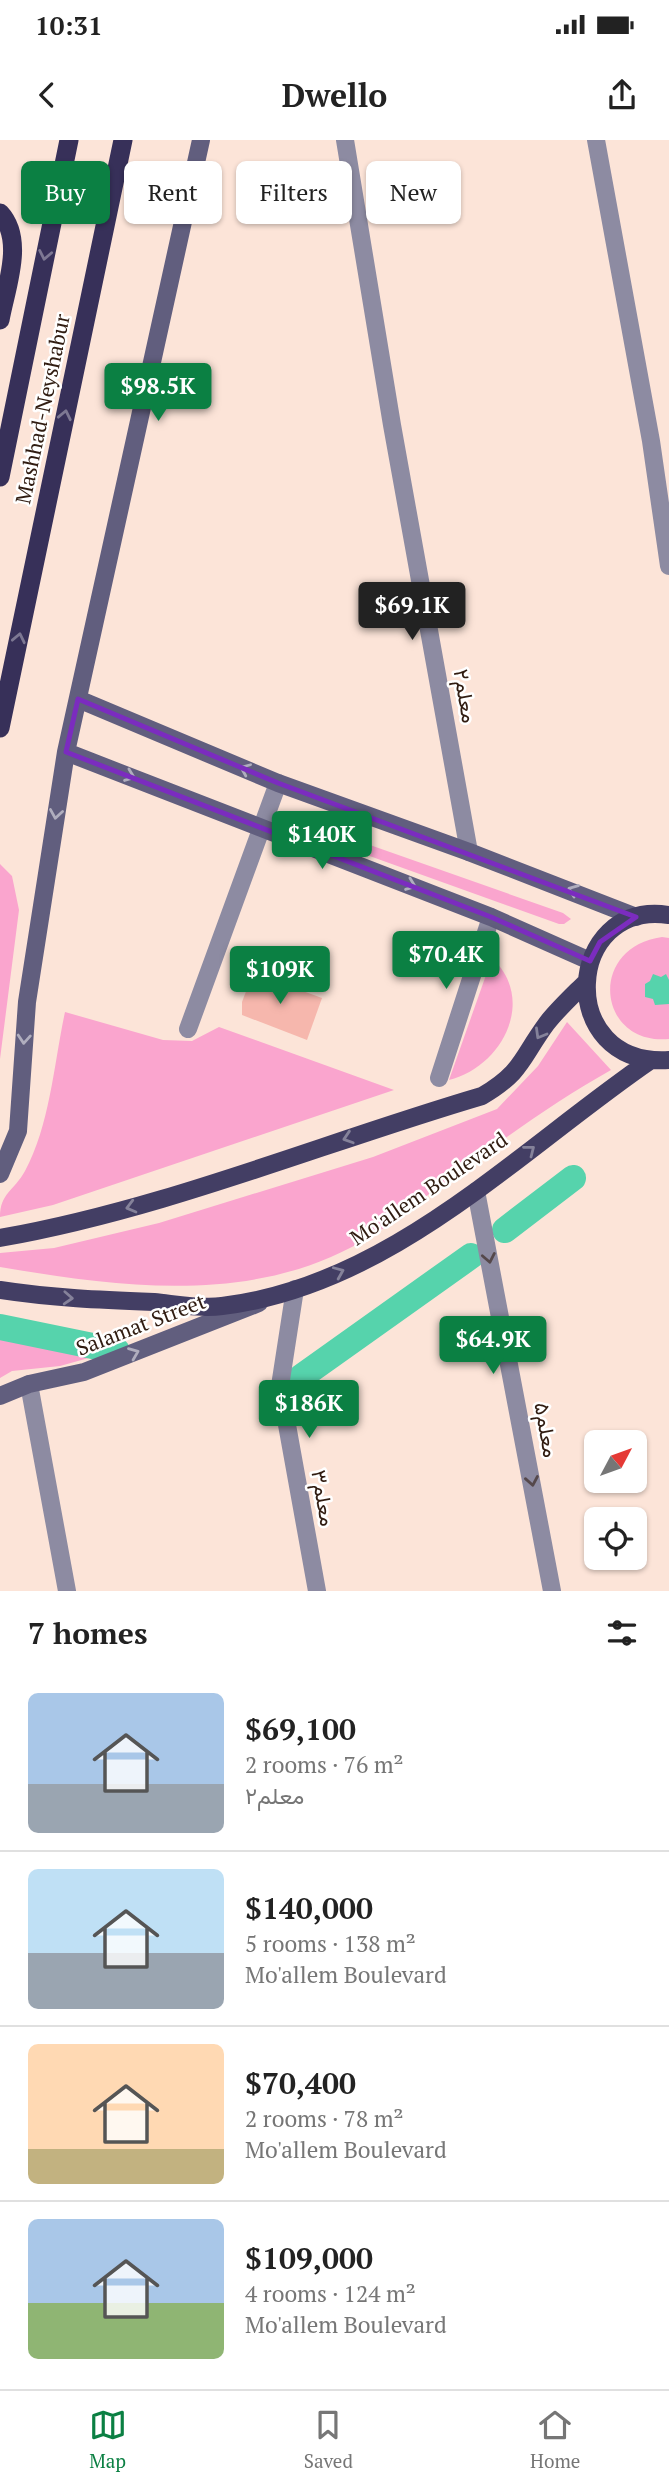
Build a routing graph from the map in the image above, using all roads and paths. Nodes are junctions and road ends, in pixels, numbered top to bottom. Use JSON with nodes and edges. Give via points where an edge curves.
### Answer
{"nodes":[{"id":1,"x":69,"y":140,"type":"edge"},
{"id":2,"x":122,"y":140,"type":"edge"},
{"id":3,"x":201,"y":140,"type":"edge"},
{"id":4,"x":345,"y":140,"type":"edge"},
{"id":5,"x":596,"y":140,"type":"edge"},
{"id":6,"x":0,"y":213,"type":"edge"},
{"id":7,"x":0,"y":320,"type":"edge"},
{"id":8,"x":0,"y":477,"type":"edge"},
{"id":9,"x":669,"y":566,"type":"edge"},
{"id":10,"x":78,"y":698,"type":"junction"},
{"id":11,"x":0,"y":728,"type":"edge"},
{"id":12,"x":66,"y":752,"type":"junction"},
{"id":13,"x":278,"y":783,"type":"junction"},
{"id":14,"x":261,"y":826,"type":"junction"},
{"id":15,"x":469,"y":852,"type":"junction"},
{"id":16,"x":669,"y":915,"type":"edge"},
{"id":17,"x":491,"y":916,"type":"junction"},
{"id":18,"x":636,"y":917,"type":"junction"},
{"id":19,"x":590,"y":961,"type":"junction"},
{"id":20,"x":585,"y":983,"type":"junction"},
{"id":21,"x":188,"y":1029,"type":"dead end"},
{"id":22,"x":651,"y":1060,"type":"junction"},
{"id":23,"x":669,"y":1060,"type":"edge"},
{"id":24,"x":439,"y":1078,"type":"dead end"},
{"id":25,"x":0,"y":1174,"type":"edge"},
{"id":26,"x":475,"y":1191,"type":"junction"},
{"id":27,"x":0,"y":1238,"type":"edge"},
{"id":28,"x":295,"y":1289,"type":"junction"},
{"id":29,"x":0,"y":1290,"type":"edge"},
{"id":30,"x":29,"y":1384,"type":"junction"},
{"id":31,"x":0,"y":1396,"type":"edge"},
{"id":32,"x":67,"y":1591,"type":"edge"},
{"id":33,"x":317,"y":1591,"type":"edge"},
{"id":34,"x":552,"y":1591,"type":"edge"}],
"edges":[{"from":1,"to":8,"type":"highway","one_way":true},
{"from":11,"to":2,"type":"highway","name":"Mashhad-Neyshabur","one_way":true},
{"from":3,"to":10,"type":"main road"},
{"from":4,"to":15,"type":"street","name":"معلم۲"},
{"from":5,"to":9,"type":"street"},
{"from":6,"to":7,"type":"highway","via":[[10,224],[13,251]]},
{"from":10,"to":12,"type":"main road"},
{"from":13,"to":10,"type":"main road","one_way":true},
{"from":12,"to":14,"type":"main road","one_way":true},
{"from":12,"to":25,"type":"main road","one_way":true,"via":[[27,1002],[18,1131]]},
{"from":13,"to":14,"type":"street"},
{"from":13,"to":15,"type":"main road"},
{"from":14,"to":17,"type":"main road","one_way":true},
{"from":14,"to":21,"type":"street"},
{"from":18,"to":15,"type":"main road","one_way":true},
{"from":16,"to":18,"type":"main road"},
{"from":17,"to":19,"type":"main road"},
{"from":17,"to":24,"type":"street"},
{"from":18,"to":19,"type":"main road","via":[[600,942]]},
{"from":19,"to":20,"type":"main road"},
{"from":20,"to":22,"type":"main road","via":[[592,1019],[602,1035],[616,1047]]},
{"from":20,"to":27,"type":"main road","one_way":true,"via":[[547,1023],[524,1063],[482,1096],[147,1203],[49,1230]]},
{"from":22,"to":23,"type":"main road"},
{"from":26,"to":22,"type":"main road","name":"Mo'allem Boulevard","one_way":true},
{"from":28,"to":26,"type":"main road","name":"Mo'allem Boulevard","one_way":true,"via":[[377,1256]]},
{"from":26,"to":34,"type":"street","name":"معلم۵","one_way":true},
{"from":29,"to":28,"type":"main road","name":"Mo'allem Boulevard","one_way":true,"via":[[221,1306]]},
{"from":30,"to":28,"type":"main road","name":"Salamat Street","one_way":true,"via":[[84,1372]]},
{"from":28,"to":33,"type":"street","name":"معلم۳","via":[[280,1386]]},
{"from":30,"to":31,"type":"main road","name":"Salamat Street"},
{"from":30,"to":32,"type":"street"}]}
